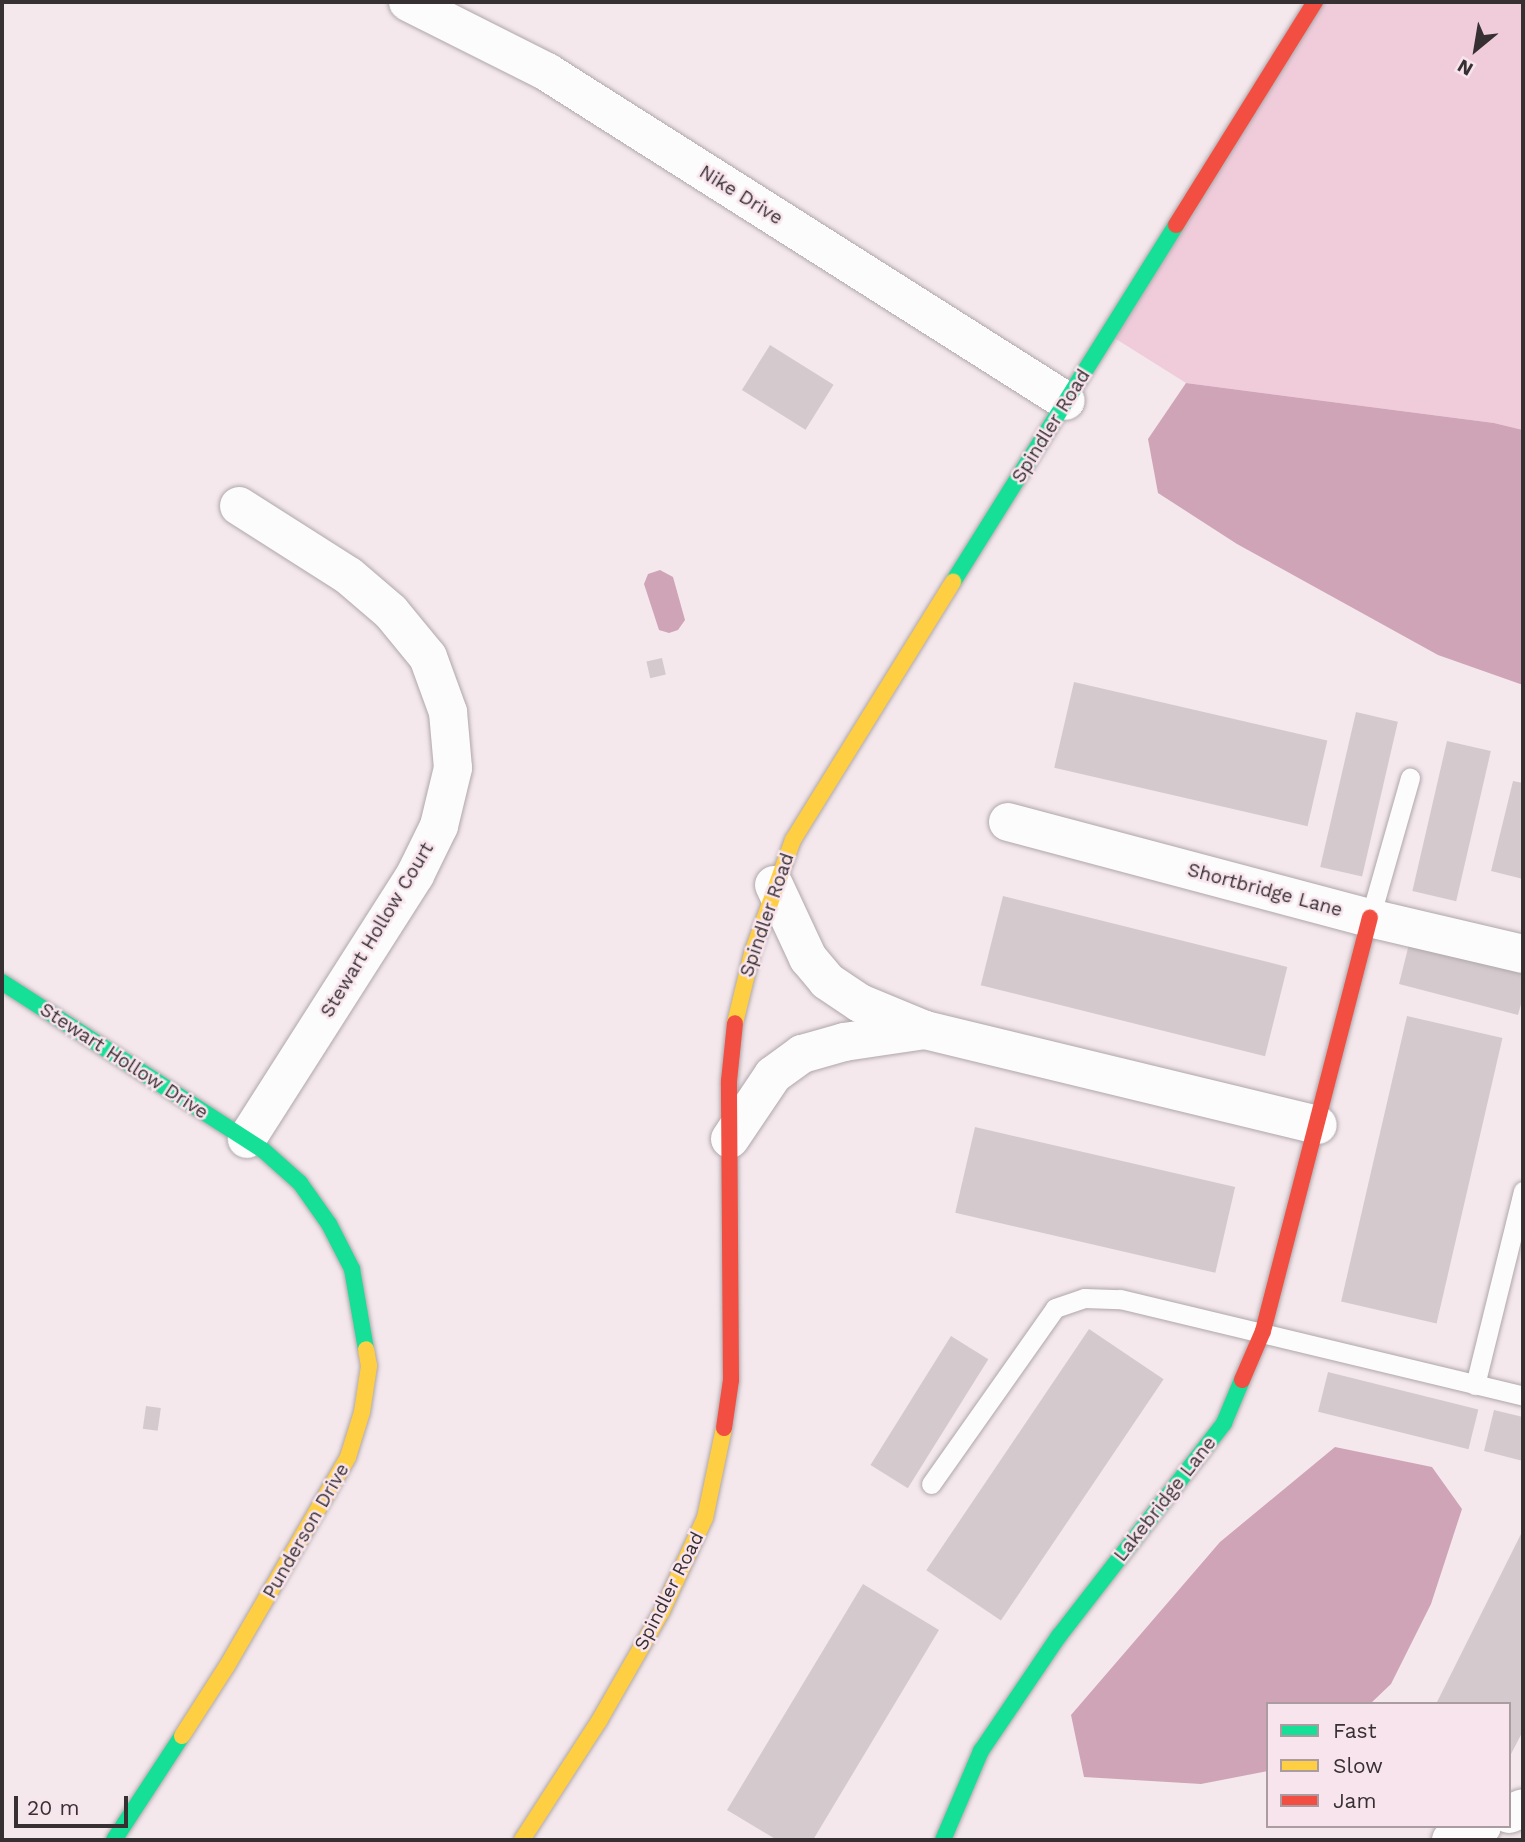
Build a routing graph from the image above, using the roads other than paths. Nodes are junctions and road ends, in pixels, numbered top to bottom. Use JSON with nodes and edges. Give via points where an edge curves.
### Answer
{"nodes":[{"id":1,"x":408,"y":2,"type":"edge"},
{"id":2,"x":1315,"y":2,"type":"edge"},
{"id":3,"x":1066,"y":401,"type":"junction"},
{"id":4,"x":239,"y":506,"type":"dead end"},
{"id":5,"x":1410,"y":778,"type":"dead end"},
{"id":6,"x":1008,"y":822,"type":"dead end"},
{"id":7,"x":774,"y":884,"type":"junction"},
{"id":8,"x":1370,"y":918,"type":"junction"},
{"id":9,"x":1523,"y":954,"type":"edge"},
{"id":10,"x":5,"y":993,"type":"edge"},
{"id":11,"x":925,"y":1030,"type":"junction"},
{"id":12,"x":1318,"y":1125,"type":"junction"},
{"id":13,"x":247,"y":1139,"type":"junction"},
{"id":14,"x":730,"y":1139,"type":"junction"},
{"id":15,"x":1523,"y":1191,"type":"edge"},
{"id":16,"x":1262,"y":1334,"type":"junction"},
{"id":17,"x":1475,"y":1385,"type":"junction"},
{"id":18,"x":1523,"y":1396,"type":"edge"},
{"id":19,"x":931,"y":1484,"type":"dead end"},
{"id":20,"x":1478,"y":1828,"type":"edge"},
{"id":21,"x":114,"y":1840,"type":"edge"},
{"id":22,"x":522,"y":1840,"type":"edge"},
{"id":23,"x":943,"y":1840,"type":"edge"},
{"id":24,"x":1451,"y":1840,"type":"edge"}],
"edges":[{"from":1,"to":3,"type":"street","name":"Nike Drive","via":[[547,72]]},
{"from":2,"to":3,"type":"street","name":"Spindler Road"},
{"from":3,"to":7,"type":"street","name":"Spindler Road","via":[[811,810]]},
{"from":4,"to":13,"type":"street","name":"Stewart Hollow Court","via":[[349,576],[391,612],[429,657],[448,712],[453,768],[439,826],[415,875]]},
{"from":5,"to":8,"type":"lane"},
{"from":6,"to":8,"type":"street","name":"Shortbridge Lane"},
{"from":7,"to":11,"type":"street","via":[[808,958],[827,981],[860,1003]]},
{"from":7,"to":14,"type":"street","name":"Spindler Road","via":[[735,1019]]},
{"from":8,"to":9,"type":"street","name":"Shortbridge Lane"},
{"from":8,"to":12,"type":"street","name":"Lakebridge Lane"},
{"from":10,"to":13,"type":"street","name":"Stewart Hollow Drive"},
{"from":11,"to":12,"type":"street"},
{"from":11,"to":14,"type":"street","via":[[844,1042],[802,1054],[773,1075]]},
{"from":12,"to":16,"type":"street","name":"Lakebridge Lane"},
{"from":13,"to":21,"type":"street","name":"Punderson Drive","via":[[300,1183],[329,1224],[352,1269],[369,1366],[362,1412],[348,1457],[326,1499]]},
{"from":14,"to":22,"type":"street","name":"Spindler Road","via":[[731,1380],[720,1458],[705,1518],[662,1611],[599,1721]]},
{"from":15,"to":17,"type":"lane"},
{"from":16,"to":17,"type":"lane"},
{"from":16,"to":19,"type":"lane","via":[[1120,1299],[1084,1298],[1055,1308]]},
{"from":16,"to":23,"type":"street","name":"Lakebridge Lane","via":[[1224,1423],[1059,1636],[981,1751]]},
{"from":17,"to":18,"type":"lane"},
{"from":20,"to":24,"type":"street"}]}
